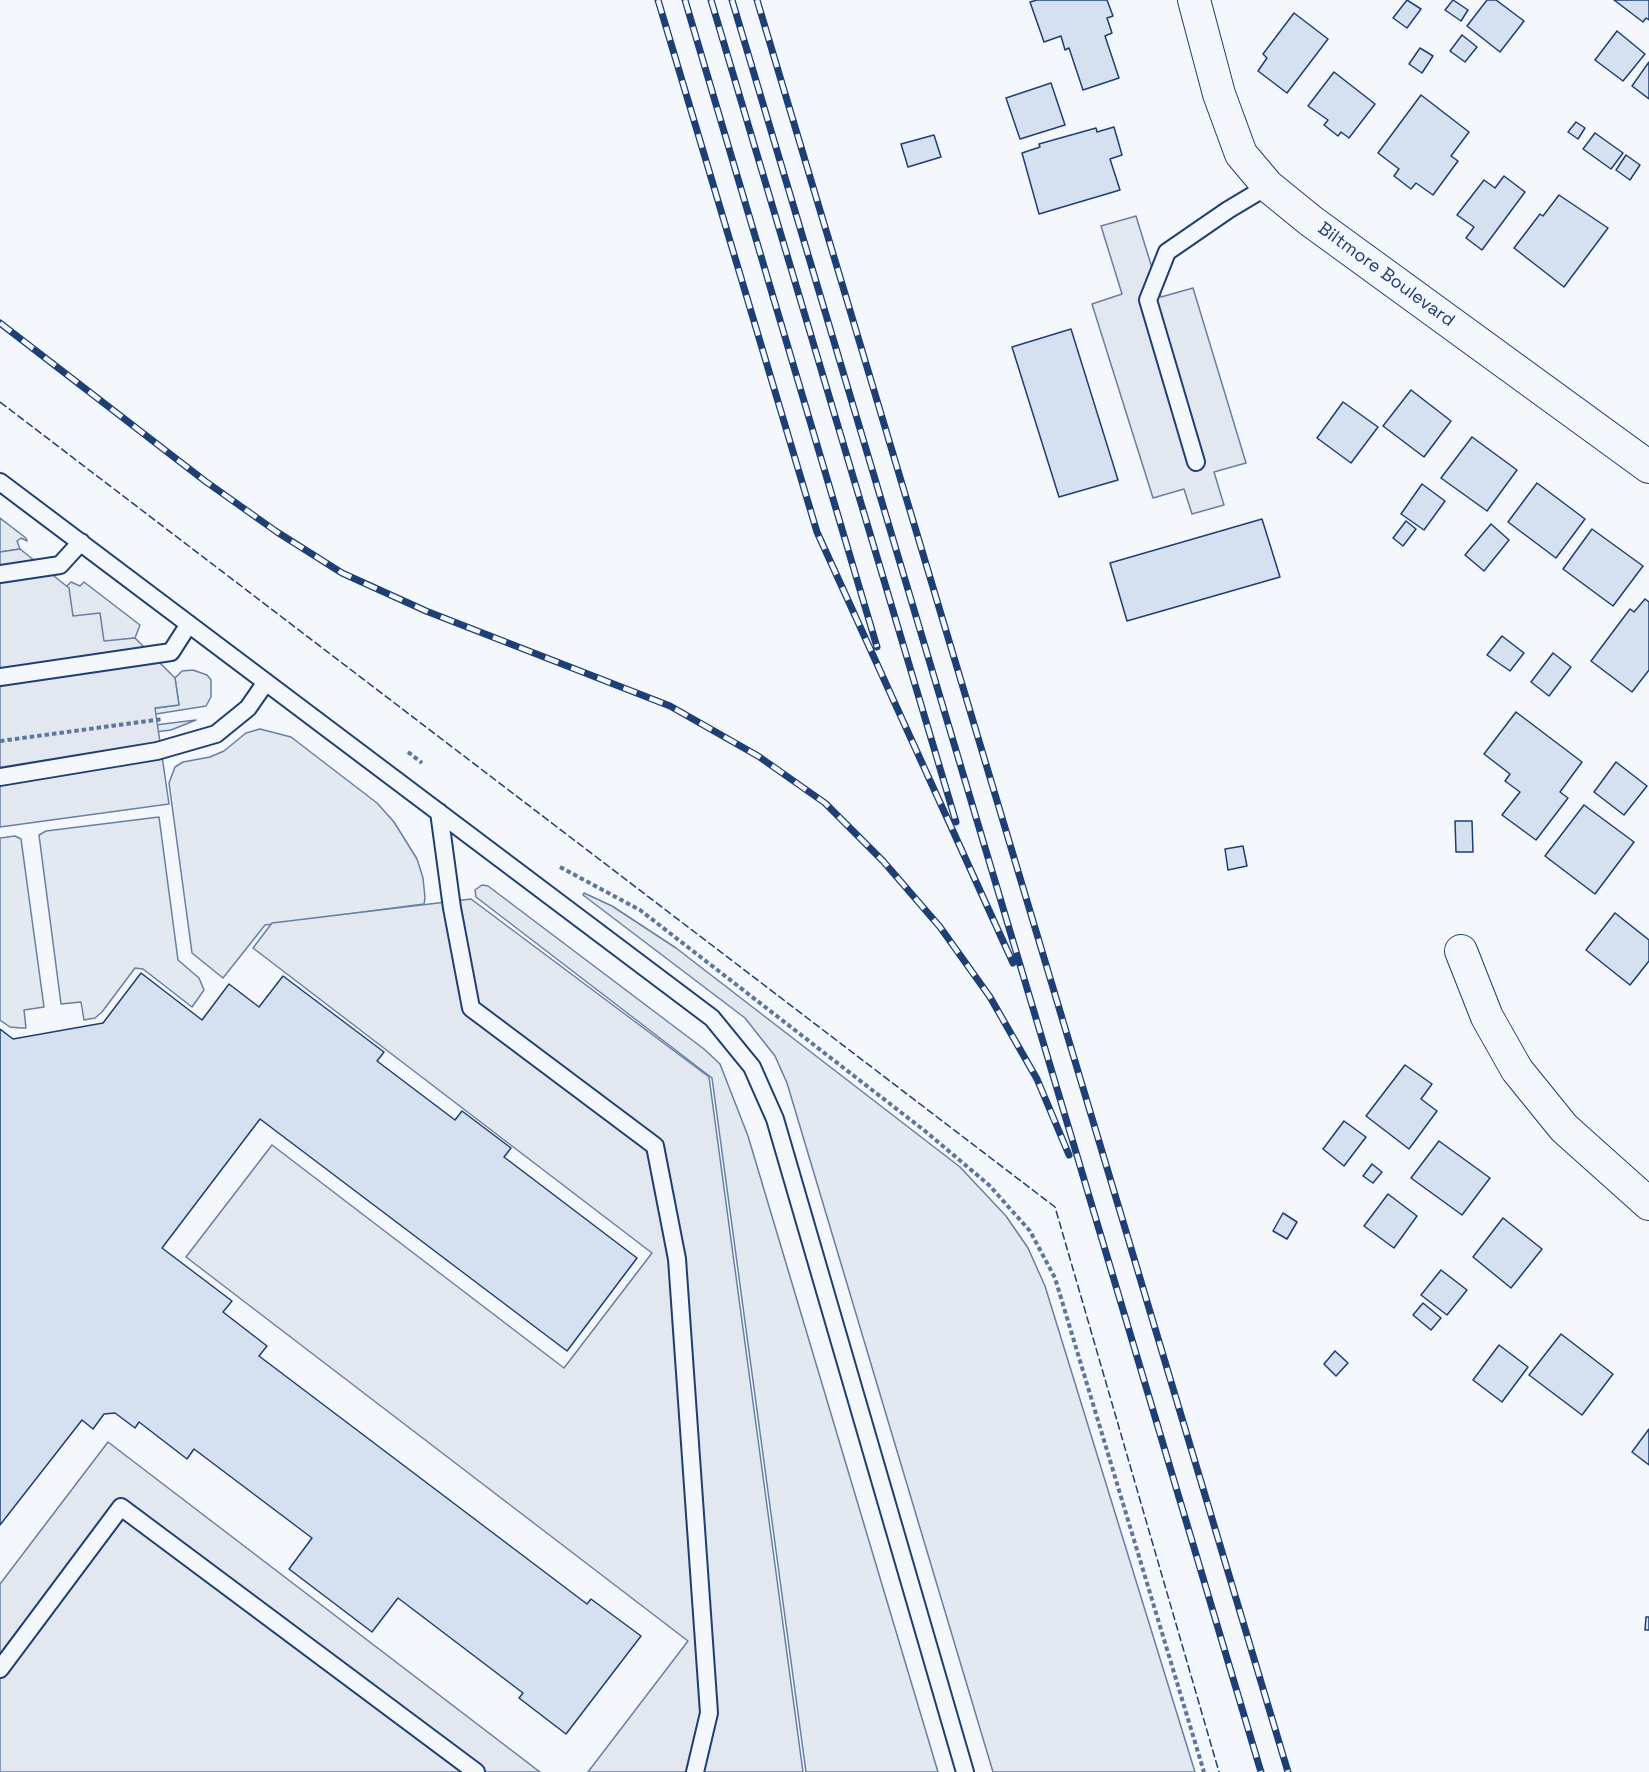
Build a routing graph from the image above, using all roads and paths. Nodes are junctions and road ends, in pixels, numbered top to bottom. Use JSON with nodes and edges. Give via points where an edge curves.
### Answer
{"nodes":[{"id":1,"x":1205,"y":8,"type":"edge"},
{"id":2,"x":1268,"y":186,"type":"junction"},
{"id":3,"x":1196,"y":462,"type":"dead end"},
{"id":4,"x":1649,"y":467,"type":"edge"},
{"id":5,"x":0,"y":482,"type":"edge"},
{"id":6,"x":81,"y":542,"type":"junction"},
{"id":7,"x":0,"y":574,"type":"edge"},
{"id":8,"x":189,"y":624,"type":"junction"},
{"id":9,"x":0,"y":677,"type":"edge"},
{"id":10,"x":266,"y":682,"type":"junction"},
{"id":11,"x":171,"y":718,"type":"dead end"},
{"id":12,"x":0,"y":741,"type":"edge"},
{"id":13,"x":408,"y":752,"type":"dead end"},
{"id":14,"x":426,"y":766,"type":"dead end"},
{"id":15,"x":0,"y":777,"type":"edge"},
{"id":16,"x":439,"y":812,"type":"junction"},
{"id":17,"x":551,"y":863,"type":"dead end"},
{"id":18,"x":1461,"y":951,"type":"dead end"},
{"id":19,"x":1649,"y":1204,"type":"edge"},
{"id":20,"x":0,"y":1669,"type":"edge"},
{"id":21,"x":476,"y":1772,"type":"edge"},
{"id":22,"x":695,"y":1772,"type":"edge"},
{"id":23,"x":965,"y":1772,"type":"edge"},
{"id":24,"x":1204,"y":1772,"type":"edge"}],
"edges":[{"from":1,"to":2,"type":"street","name":"Biltmore Boulevard","via":[[1219,94],[1241,154]]},
{"from":2,"to":3,"type":"lane","via":[[1167,252],[1148,300]]},
{"from":2,"to":4,"type":"street","name":"Biltmore Boulevard"},
{"from":5,"to":6,"type":"lane"},
{"from":6,"to":7,"type":"lane","via":[[60,565]]},
{"from":6,"to":8,"type":"lane"},
{"from":8,"to":9,"type":"lane","via":[[171,652]]},
{"from":8,"to":10,"type":"lane"},
{"from":10,"to":15,"type":"lane","via":[[248,708],[216,734],[157,751]]},
{"from":10,"to":16,"type":"lane"},
{"from":11,"to":12,"type":"path"},
{"from":13,"to":14,"type":"path"},
{"from":16,"to":22,"type":"lane","via":[[471,1008],[655,1146],[677,1259],[710,1713]]},
{"from":16,"to":23,"type":"lane","via":[[712,1018],[752,1066],[775,1119]]},
{"from":17,"to":24,"type":"path","via":[[640,910],[925,1131],[989,1185],[1029,1231],[1054,1278]]},
{"from":18,"to":19,"type":"street","via":[[1487,1017],[1517,1070],[1564,1128]]},
{"from":20,"to":21,"type":"lane","via":[[121,1507]]}]}
